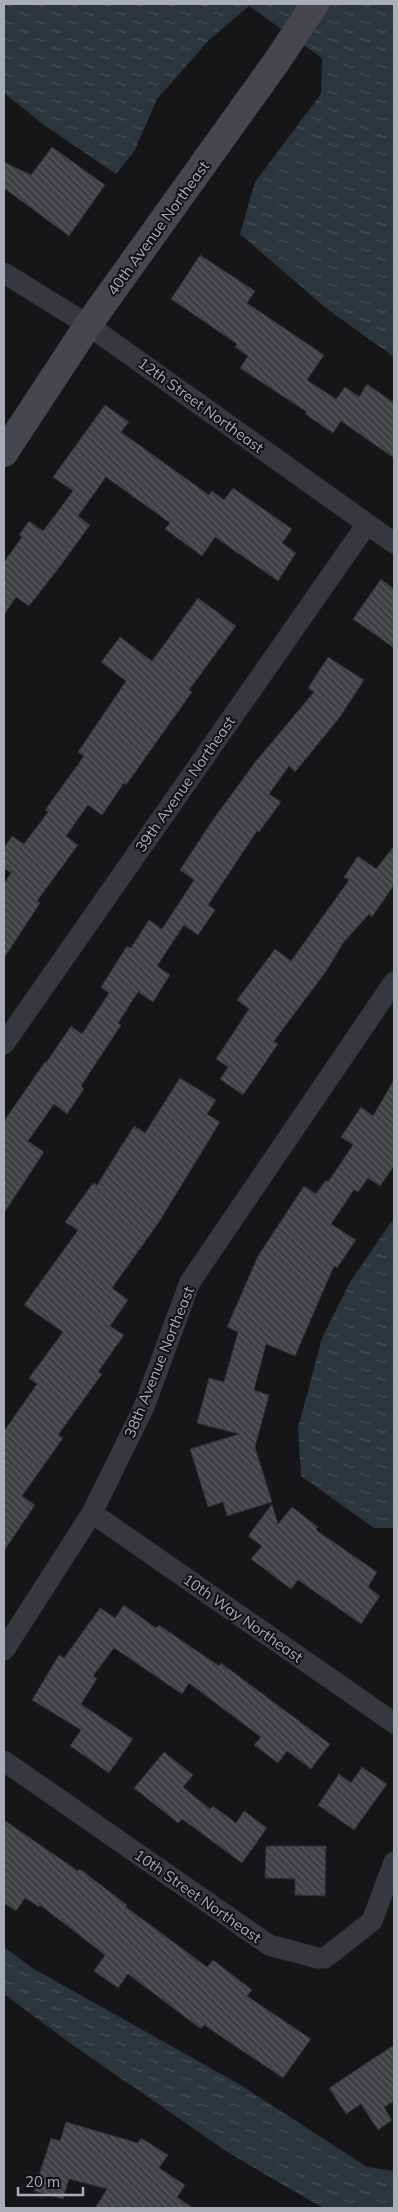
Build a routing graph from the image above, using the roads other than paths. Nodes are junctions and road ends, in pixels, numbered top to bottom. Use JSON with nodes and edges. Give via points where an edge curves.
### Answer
{"nodes":[{"id":1,"x":315,"y":4,"type":"edge"},
{"id":2,"x":4,"y":273,"type":"edge"},
{"id":3,"x":88,"y":325,"type":"junction"},
{"id":4,"x":4,"y":453,"type":"edge"},
{"id":5,"x":367,"y":524,"type":"junction"},
{"id":6,"x":394,"y":543,"type":"edge"},
{"id":7,"x":394,"y":982,"type":"edge"},
{"id":8,"x":4,"y":1044,"type":"edge"},
{"id":9,"x":92,"y":1514,"type":"junction"},
{"id":10,"x":4,"y":1650,"type":"edge"},
{"id":11,"x":394,"y":1723,"type":"edge"},
{"id":12,"x":4,"y":1761,"type":"edge"},
{"id":13,"x":394,"y":1862,"type":"edge"}],
"edges":[{"from":1,"to":3,"type":"street","name":"40th Avenue Northeast"},
{"from":2,"to":3,"type":"street","name":"12th Street Northeast"},
{"from":3,"to":4,"type":"street","name":"40th Avenue Northeast"},
{"from":3,"to":5,"type":"street","name":"12th Street Northeast"},
{"from":5,"to":6,"type":"street","name":"12th Street Northeast"},
{"from":5,"to":8,"type":"street","name":"39th Avenue Northeast"},
{"from":7,"to":9,"type":"street","name":"38th Avenue Northeast","via":[[190,1282],[144,1407]]},
{"from":9,"to":10,"type":"street","name":"38th Avenue Northeast"},
{"from":9,"to":11,"type":"street","name":"10th Way Northeast"},
{"from":12,"to":13,"type":"street","name":"10th Street Northeast","via":[[269,1945],[318,1958],[325,1958],[372,1921]]}]}
